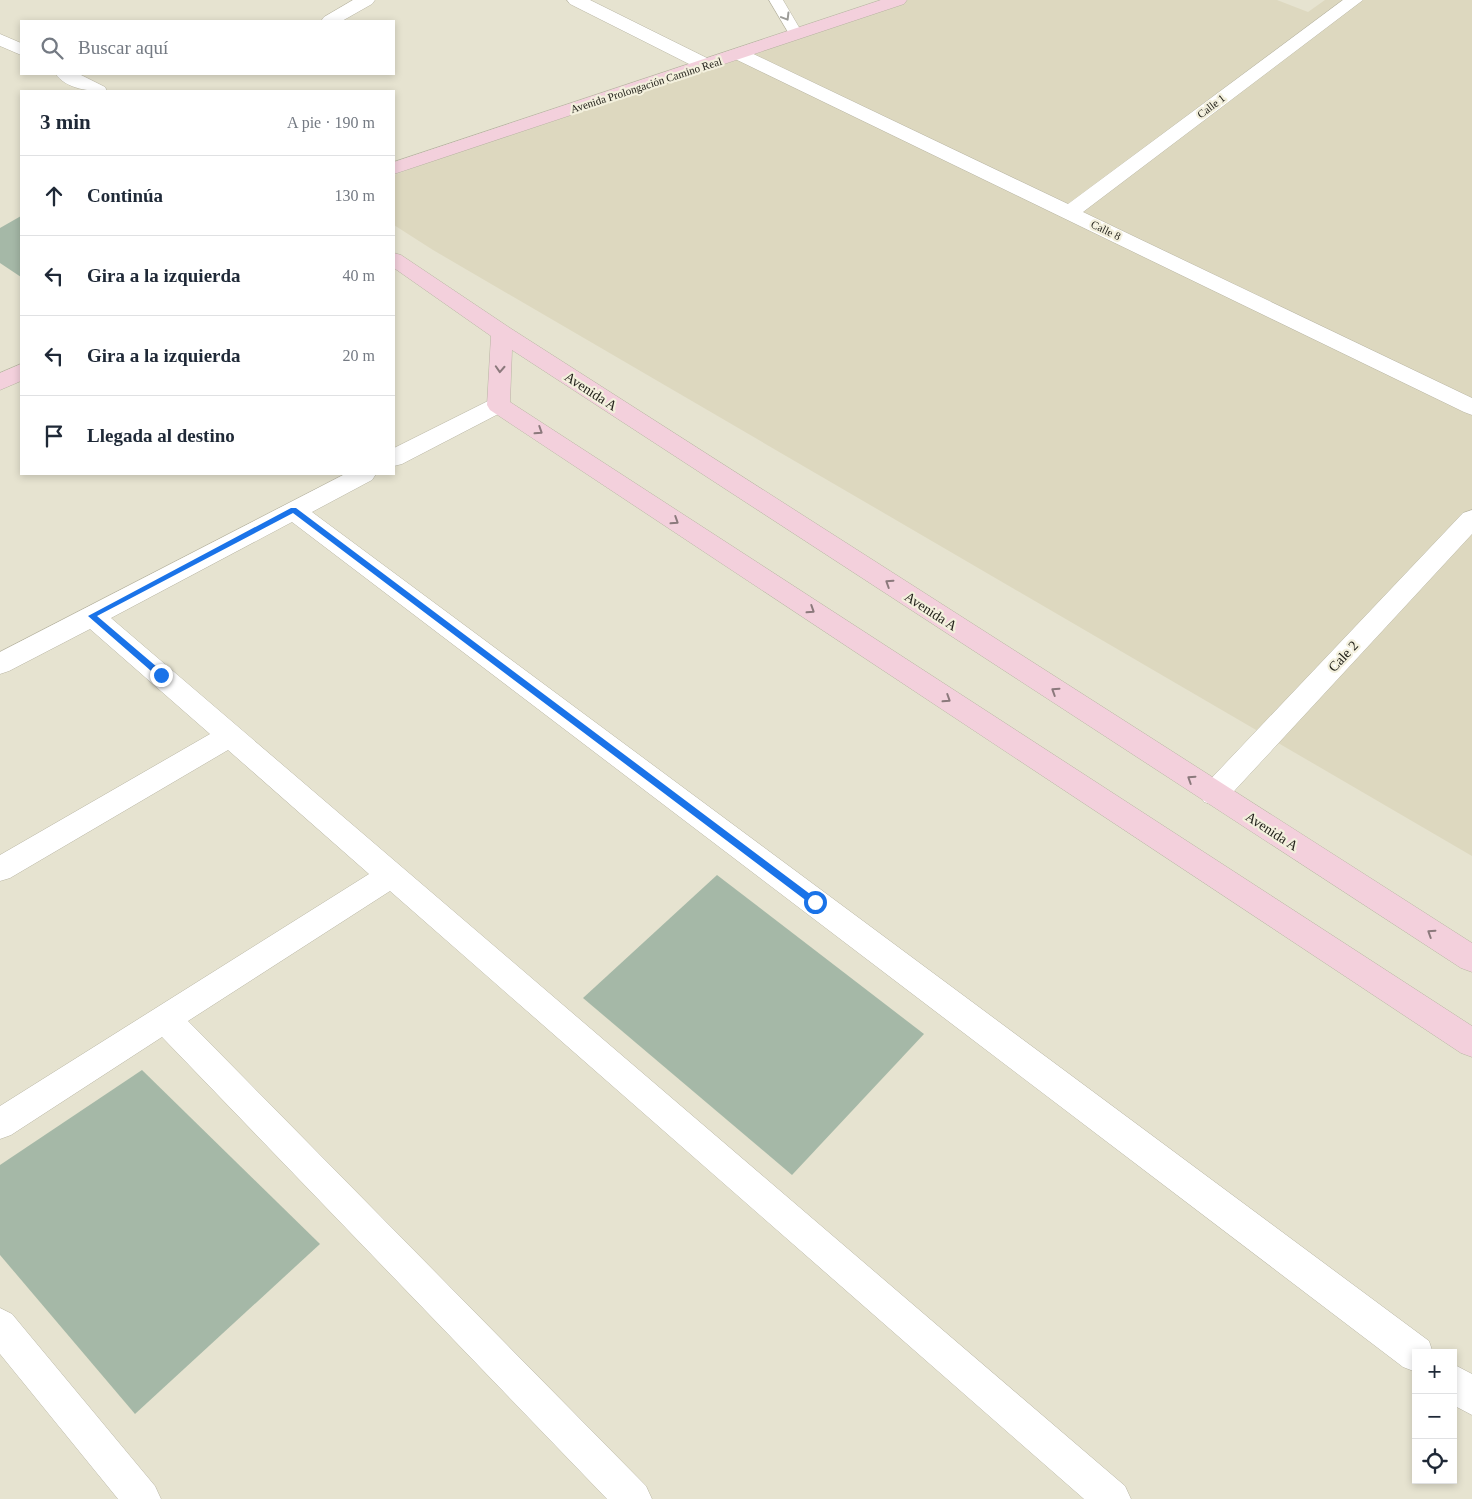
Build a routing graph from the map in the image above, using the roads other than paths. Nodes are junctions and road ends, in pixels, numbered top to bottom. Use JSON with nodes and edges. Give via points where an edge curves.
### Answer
{"nodes":[{"id":1,"x":366,"y":0,"type":"edge"},
{"id":2,"x":576,"y":0,"type":"edge"},
{"id":3,"x":776,"y":0,"type":"edge"},
{"id":4,"x":898,"y":0,"type":"edge"},
{"id":5,"x":1354,"y":0,"type":"edge"},
{"id":6,"x":332,"y":20,"type":"edge"},
{"id":7,"x":796,"y":34,"type":"junction"},
{"id":8,"x":0,"y":39,"type":"edge"},
{"id":9,"x":20,"y":49,"type":"edge"},
{"id":10,"x":739,"y":54,"type":"junction"},
{"id":11,"x":706,"y":65,"type":"junction"},
{"id":12,"x":67,"y":75,"type":"edge"},
{"id":13,"x":96,"y":90,"type":"edge"},
{"id":14,"x":395,"y":168,"type":"edge"},
{"id":15,"x":1068,"y":213,"type":"junction"},
{"id":16,"x":395,"y":260,"type":"edge"},
{"id":17,"x":502,"y":333,"type":"junction"},
{"id":18,"x":20,"y":372,"type":"edge"},
{"id":19,"x":0,"y":383,"type":"edge"},
{"id":20,"x":498,"y":405,"type":"junction"},
{"id":21,"x":1472,"y":407,"type":"edge"},
{"id":22,"x":395,"y":457,"type":"edge"},
{"id":23,"x":362,"y":475,"type":"edge"},
{"id":24,"x":293,"y":510,"type":"junction"},
{"id":25,"x":1472,"y":519,"type":"edge"},
{"id":26,"x":92,"y":616,"type":"junction"},
{"id":27,"x":0,"y":664,"type":"edge"},
{"id":28,"x":230,"y":735,"type":"junction"},
{"id":29,"x":1214,"y":794,"type":"junction"},
{"id":30,"x":0,"y":869,"type":"edge"},
{"id":31,"x":392,"y":875,"type":"junction"},
{"id":32,"x":1472,"y":959,"type":"edge"},
{"id":33,"x":165,"y":1019,"type":"junction"},
{"id":34,"x":1472,"y":1043,"type":"edge"},
{"id":35,"x":0,"y":1124,"type":"edge"},
{"id":36,"x":0,"y":1326,"type":"edge"},
{"id":37,"x":1412,"y":1351,"type":"edge"},
{"id":38,"x":1457,"y":1385,"type":"edge"},
{"id":39,"x":1472,"y":1396,"type":"edge"},
{"id":40,"x":142,"y":1499,"type":"edge"},
{"id":41,"x":633,"y":1499,"type":"edge"},
{"id":42,"x":1112,"y":1499,"type":"edge"}],
"edges":[{"from":1,"to":6,"type":"street"},
{"from":2,"to":11,"type":"street"},
{"from":3,"to":7,"type":"lane","one_way":true},
{"from":4,"to":7,"type":"street","name":"Avenida Prolongación Camino Real"},
{"from":5,"to":15,"type":"street","name":"Calle 1"},
{"from":7,"to":10,"type":"street","name":"Avenida Prolongación Camino Real"},
{"from":8,"to":9,"type":"street"},
{"from":10,"to":11,"type":"street","name":"Avenida Prolongación Camino Real"},
{"from":10,"to":15,"type":"street","name":"Calle 8"},
{"from":11,"to":14,"type":"street","name":"Avenida Prolongación Camino Real"},
{"from":12,"to":13,"type":"street"},
{"from":15,"to":21,"type":"street","name":"Calle 8"},
{"from":16,"to":17,"type":"street","name":"Avenida A"},
{"from":17,"to":20,"type":"street","one_way":true},
{"from":29,"to":17,"type":"street","name":"Avenida A","one_way":true},
{"from":18,"to":19,"type":"street"},
{"from":20,"to":22,"type":"street"},
{"from":20,"to":34,"type":"street","one_way":true},
{"from":23,"to":24,"type":"street"},
{"from":24,"to":26,"type":"street"},
{"from":24,"to":37,"type":"street"},
{"from":25,"to":29,"type":"street","name":"Cale 2"},
{"from":26,"to":27,"type":"street"},
{"from":26,"to":28,"type":"street"},
{"from":28,"to":30,"type":"street"},
{"from":28,"to":31,"type":"street"},
{"from":32,"to":29,"type":"street","name":"Avenida A","one_way":true},
{"from":31,"to":33,"type":"street"},
{"from":31,"to":42,"type":"street"},
{"from":33,"to":35,"type":"street"},
{"from":33,"to":41,"type":"street"},
{"from":36,"to":40,"type":"street"},
{"from":38,"to":39,"type":"street"}]}
